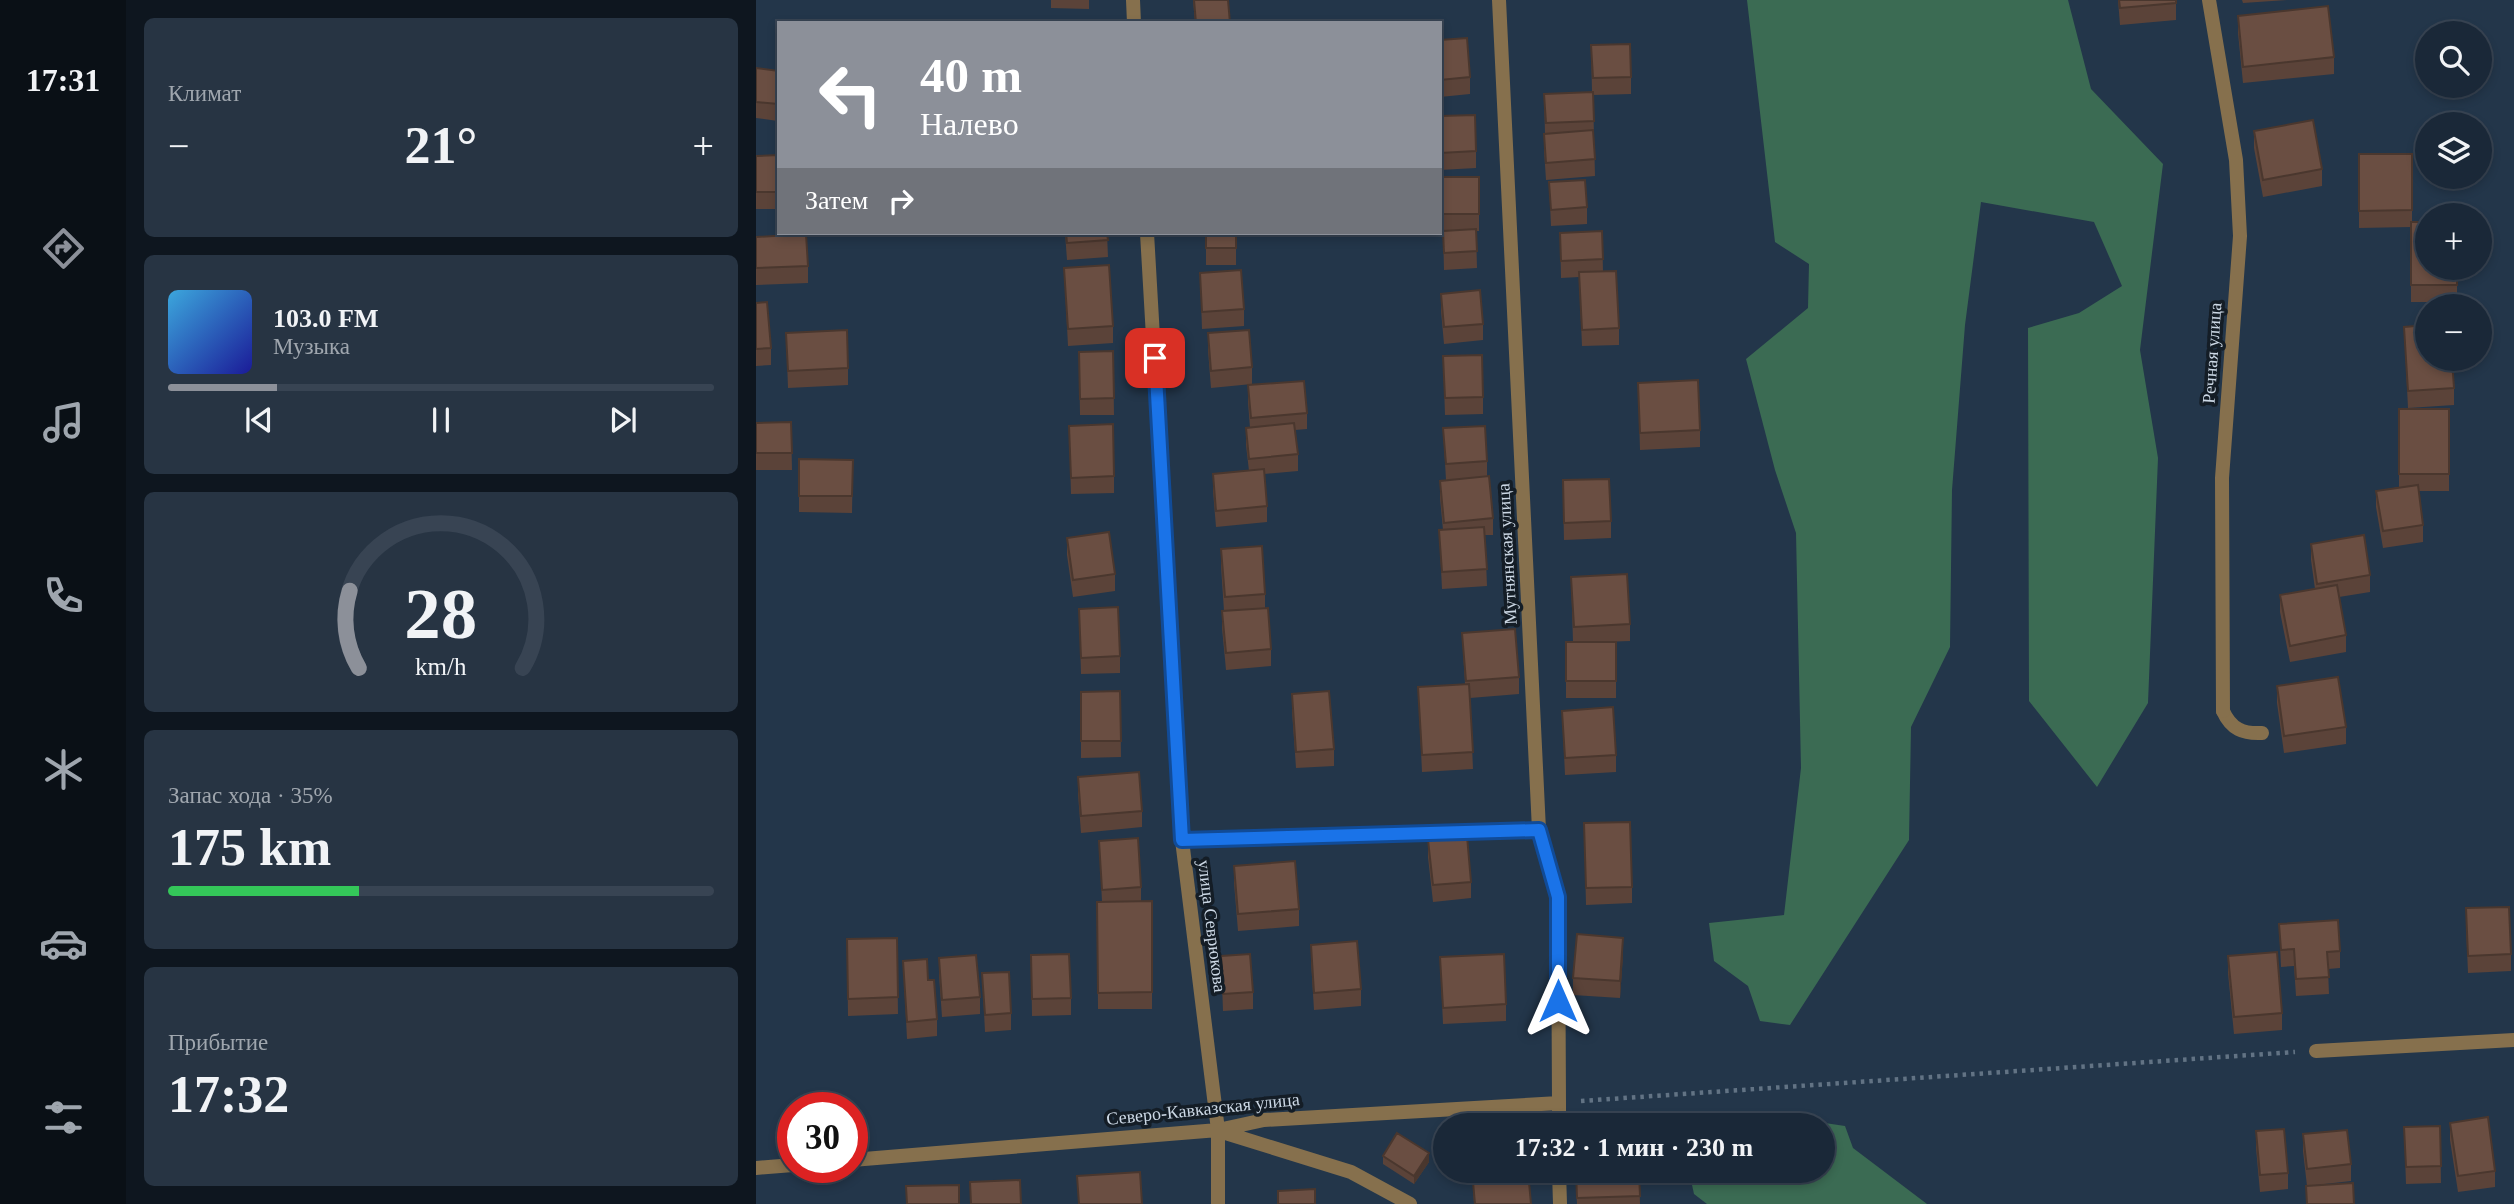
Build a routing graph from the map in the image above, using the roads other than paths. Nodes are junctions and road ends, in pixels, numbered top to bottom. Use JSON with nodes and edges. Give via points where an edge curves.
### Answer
{"nodes":[{"id":1,"x":1133,"y":0,"type":"edge"},
{"id":2,"x":1499,"y":0,"type":"edge"},
{"id":3,"x":2209,"y":0,"type":"edge"},
{"id":4,"x":1134,"y":21,"type":"edge"},
{"id":5,"x":1147,"y":235,"type":"edge"},
{"id":6,"x":2262,"y":733,"type":"dead end"},
{"id":7,"x":1539,"y":830,"type":"junction"},
{"id":8,"x":1182,"y":840,"type":"junction"},
{"id":9,"x":2514,"y":1040,"type":"edge"},
{"id":10,"x":2316,"y":1051,"type":"road end"},
{"id":11,"x":1559,"y":1103,"type":"junction"},
{"id":12,"x":1559,"y":1113,"type":"edge"},
{"id":13,"x":1218,"y":1130,"type":"junction"},
{"id":14,"x":868,"y":1159,"type":"edge"},
{"id":15,"x":777,"y":1166,"type":"edge"},
{"id":16,"x":756,"y":1168,"type":"edge"},
{"id":17,"x":1559,"y":1183,"type":"edge"},
{"id":18,"x":1218,"y":1204,"type":"edge"},
{"id":19,"x":1410,"y":1204,"type":"edge"},
{"id":20,"x":1560,"y":1204,"type":"edge"}],
"edges":[{"from":1,"to":4,"type":"street"},
{"from":2,"to":7,"type":"street","name":"Мутнянская улица"},
{"from":3,"to":6,"type":"street","name":"Речная улица","via":[[2236,160],[2240,236],[2222,478],[2223,710],[2237,729]]},
{"from":5,"to":8,"type":"street","name":"улица Севрюкова"},
{"from":7,"to":8,"type":"street"},
{"from":7,"to":11,"type":"street","name":"Мутнянская улица","via":[[1558,897]]},
{"from":8,"to":13,"type":"street","name":"улица Севрюкова"},
{"from":9,"to":10,"type":"street"},
{"from":11,"to":12,"type":"street","name":"Мутнянская улица"},
{"from":11,"to":13,"type":"street","name":"Северо-Кавказская улица","via":[[1264,1120]]},
{"from":13,"to":14,"type":"street","name":"Северо-Кавказская улица"},
{"from":13,"to":18,"type":"street","name":"улица Севрюкова"},
{"from":13,"to":19,"type":"street","via":[[1350,1172]]},
{"from":15,"to":16,"type":"street"},
{"from":17,"to":20,"type":"street"}]}
